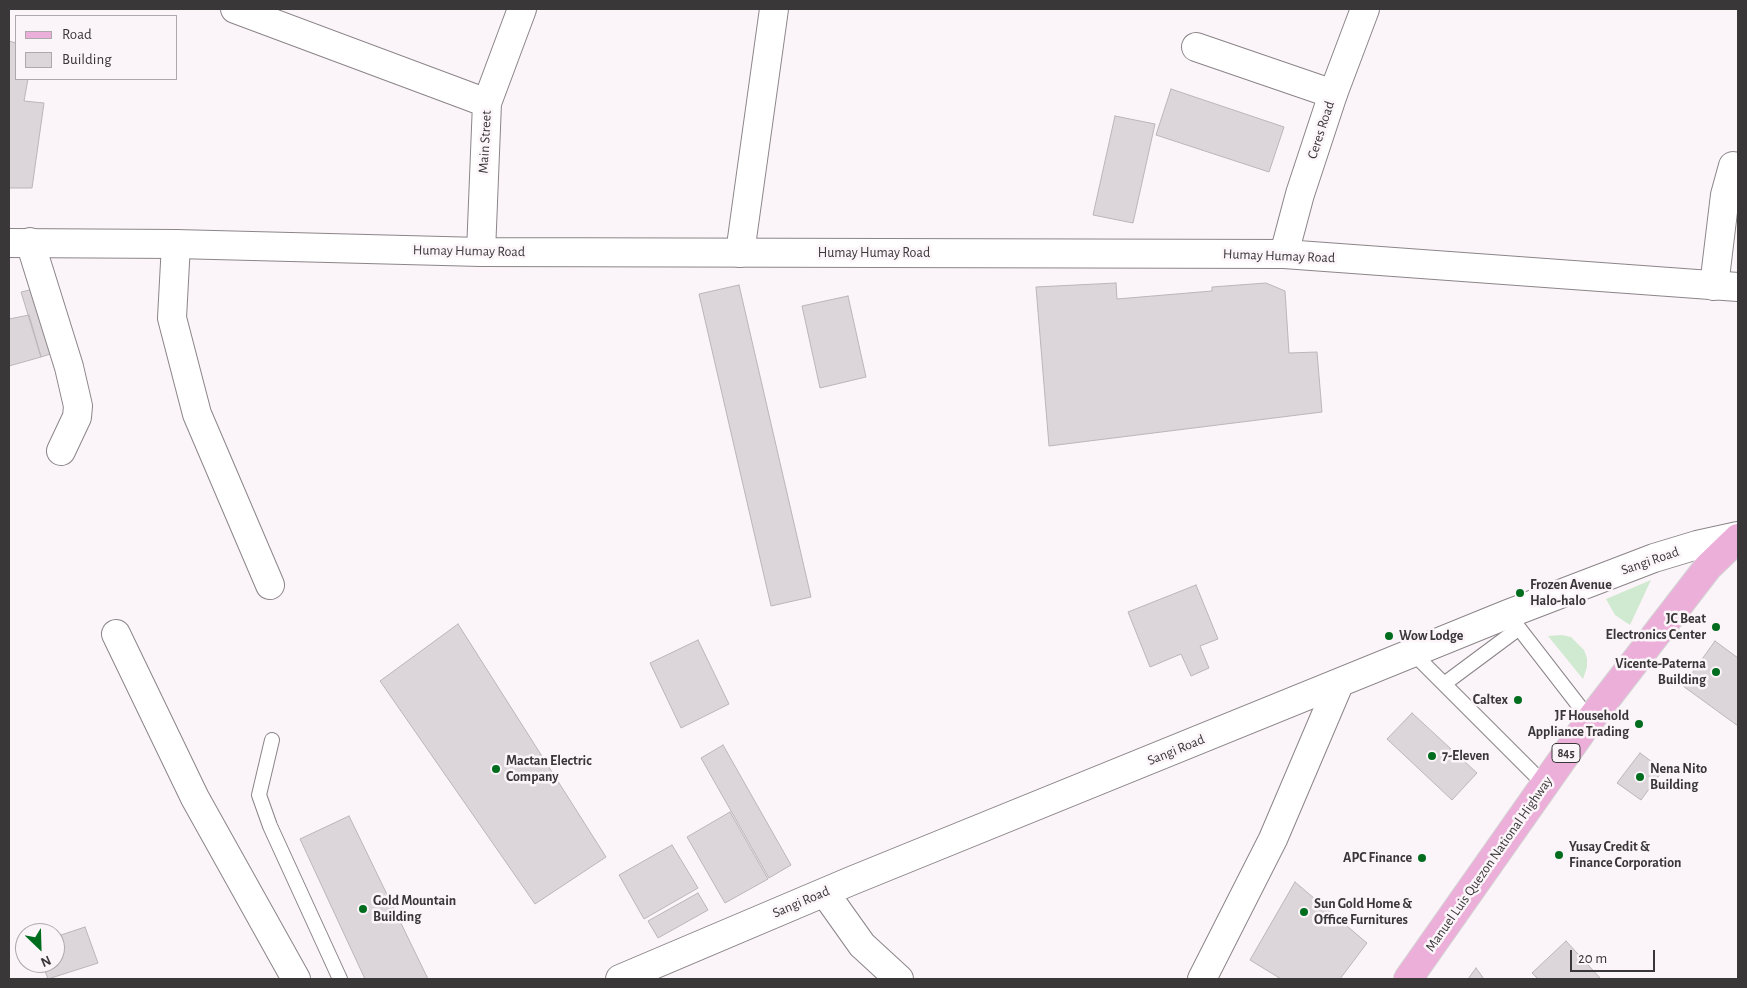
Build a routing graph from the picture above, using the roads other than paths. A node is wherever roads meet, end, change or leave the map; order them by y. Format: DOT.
graph roads {
  1 [pos="235,9"];
  2 [pos="774,9"];
  3 [pos="1365,9"];
  4 [pos="513,12"];
  5 [pos="1196,47"];
  6 [pos="1333,94"];
  7 [pos="487,103"];
  8 [pos="1733,166"];
  9 [pos="19,242"];
  10 [pos="176,244"];
  11 [pos="481,252"];
  12 [pos="740,253"];
  13 [pos="1284,254"];
  14 [pos="1726,286"];
  15 [pos="61,451"];
  16 [pos="1738,537"];
  17 [pos="270,585"];
  18 [pos="1513,621"];
  19 [pos="116,634"];
  20 [pos="1414,652"];
  21 [pos="1339,684"];
  22 [pos="1444,684"];
  23 [pos="1590,720"];
  24 [pos="272,740"];
  25 [pos="1544,784"];
  26 [pos="825,893"];
  27 [pos="296,979"];
  28 [pos="340,979"];
  29 [pos="620,979"];
  30 [pos="899,979"];
  31 [pos="1202,979"];
  32 [pos="1408,979"];
  1 -- 7 [label="street"];
  2 -- 12 [label="street"];
  3 -- 6 [label="street, Ceres Road"];
  4 -- 7 [label="street, Main Street"];
  5 -- 6 [label="street"];
  6 -- 13 [label="street, Ceres Road"];
  7 -- 11 [label="street, Main Street"];
  8 -- 14 [label="street"];
  9 -- 10 [label="street, Humay Humay Road"];
  9 -- 15 [label="street"];
  10 -- 11 [label="street, Humay Humay Road"];
  10 -- 17 [label="street"];
  11 -- 12 [label="street, Humay Humay Road"];
  12 -- 13 [label="street, Humay Humay Road"];
  13 -- 14 [label="street, Humay Humay Road"];
  16 -- 18 [label="street, Sangi Road"];
  16 -- 23 [label="main road, Manuel Luis Quezon National Highway / 845"];
  18 -- 20 [label="street, Sangi Road"];
  18 -- 22 [label="lane"];
  18 -- 23 [label="lane"];
  19 -- 27 [label="street"];
  20 -- 21 [label="street, Sangi Road"];
  20 -- 22 [label="lane"];
  21 -- 26 [label="street, Sangi Road"];
  21 -- 31 [label="street"];
  22 -- 25 [label="lane"];
  23 -- 25 [label="main road, Manuel Luis Quezon National Highway / 845"];
  24 -- 28 [label="lane"];
  25 -- 32 [label="main road, Manuel Luis Quezon National Highway / 845"];
  26 -- 29 [label="street, Sangi Road"];
  26 -- 30 [label="street"];
}
